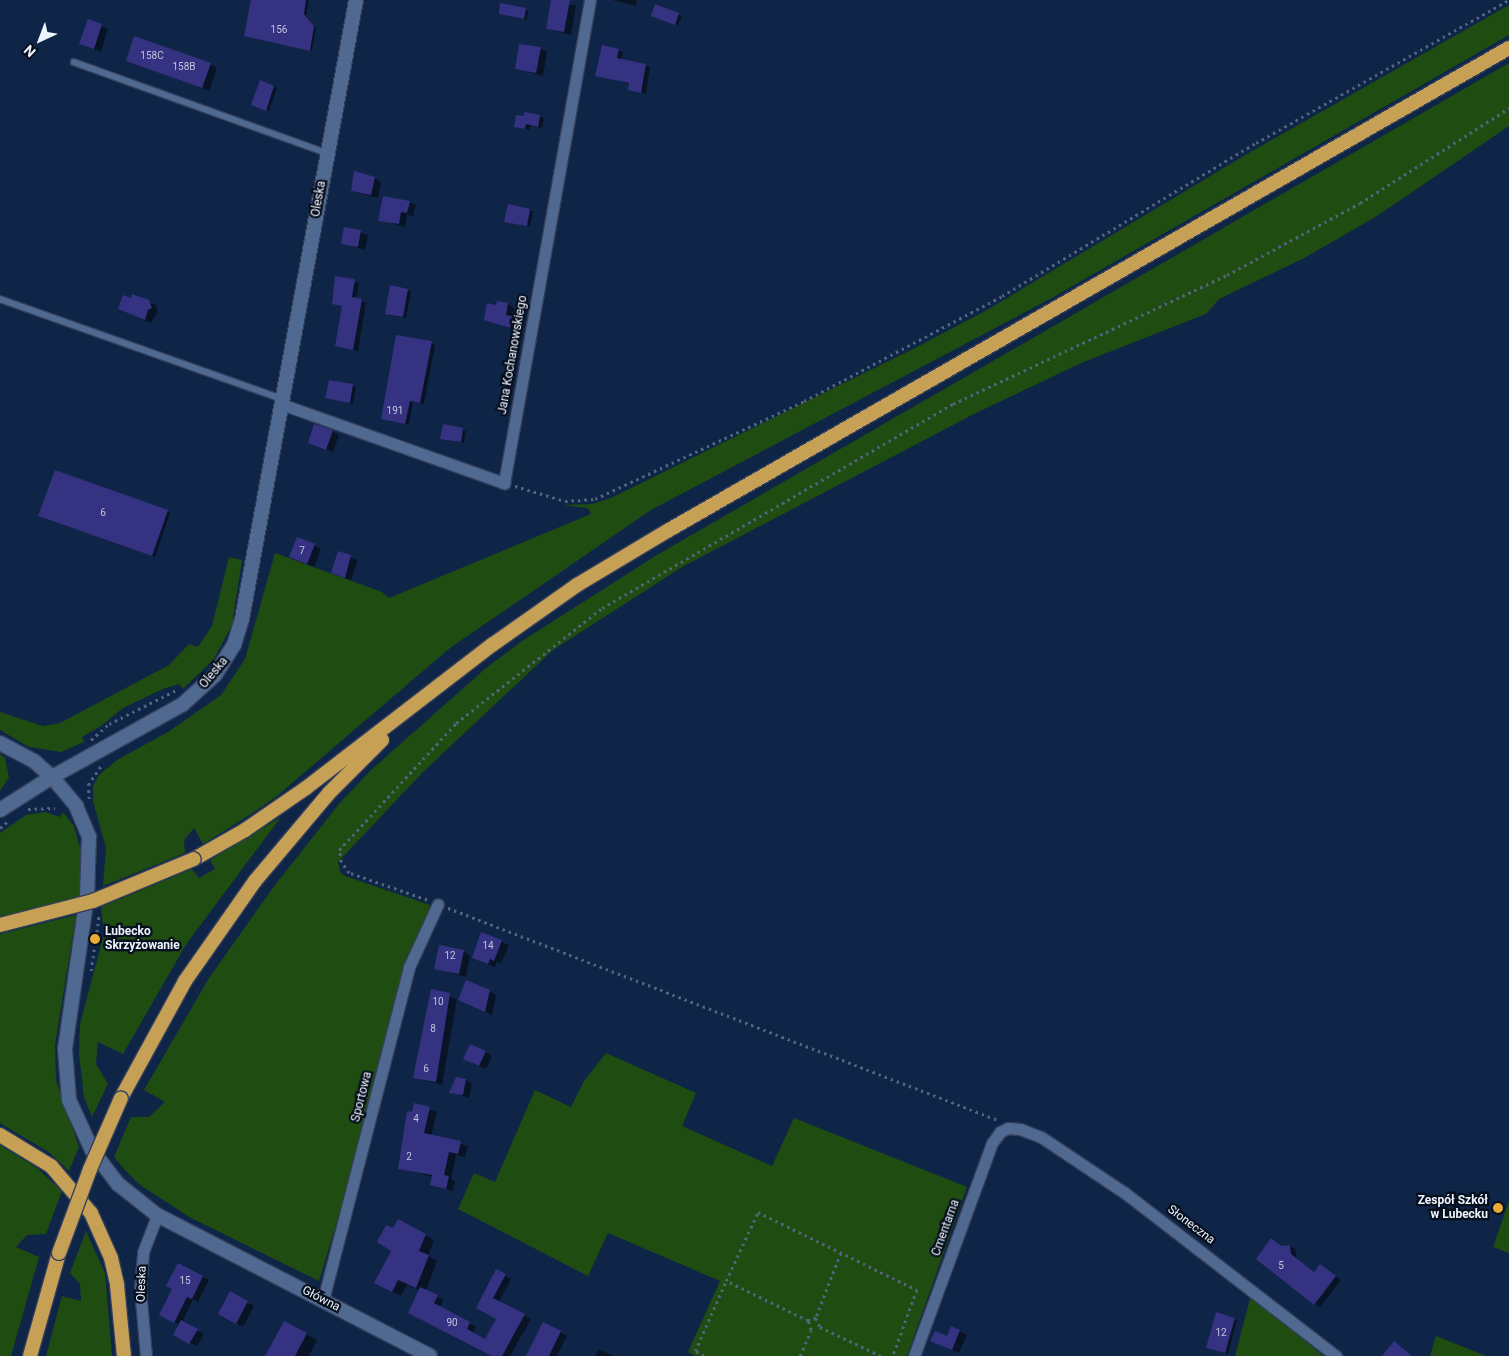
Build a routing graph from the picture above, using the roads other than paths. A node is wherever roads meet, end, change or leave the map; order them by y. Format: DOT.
graph roads {
  1 [pos="356,0"];
  2 [pos="590,0"];
  3 [pos="1509,48"];
  4 [pos="74,62"];
  5 [pos="328,152"];
  6 [pos="0,300"];
  7 [pos="282,401"];
  8 [pos="432,693"];
  9 [pos="0,742"];
  10 [pos="52,777"];
  11 [pos="0,810"];
  12 [pos="438,904"];
  13 [pos="0,925"];
  14 [pos="1020,1129"];
  15 [pos="0,1135"];
  16 [pos="156,1214"];
  17 [pos="323,1300"];
  18 [pos="30,1356"];
  19 [pos="124,1356"];
  20 [pos="146,1356"];
  21 [pos="430,1356"];
  22 [pos="914,1356"];
  23 [pos="1336,1356"];
  1 -- 5 [label="street, Oleska"];
  2 -- 7 [label="street, Jana Kochanowskiego"];
  3 -- 8 [label="highway"];
  4 -- 5 [label="lane"];
  5 -- 7 [label="street, Oleska"];
  6 -- 7 [label="lane"];
  7 -- 10 [label="street, Oleska"];
  8 -- 13 [label="highway, bridge"];
  8 -- 18 [label="highway, bridge"];
  9 -- 10 [label="street, Główna"];
  10 -- 11 [label="street, Oleska"];
  10 -- 16 [label="street, Główna"];
  12 -- 17 [label="street, Sportowa"];
  14 -- 22 [label="street, Cmentarna"];
  14 -- 23 [label="street, Słoneczna"];
  15 -- 19 [label="highway"];
  16 -- 17 [label="street, Główna"];
  16 -- 20 [label="street, Oleska"];
  17 -- 21 [label="street, Główna"];
}
